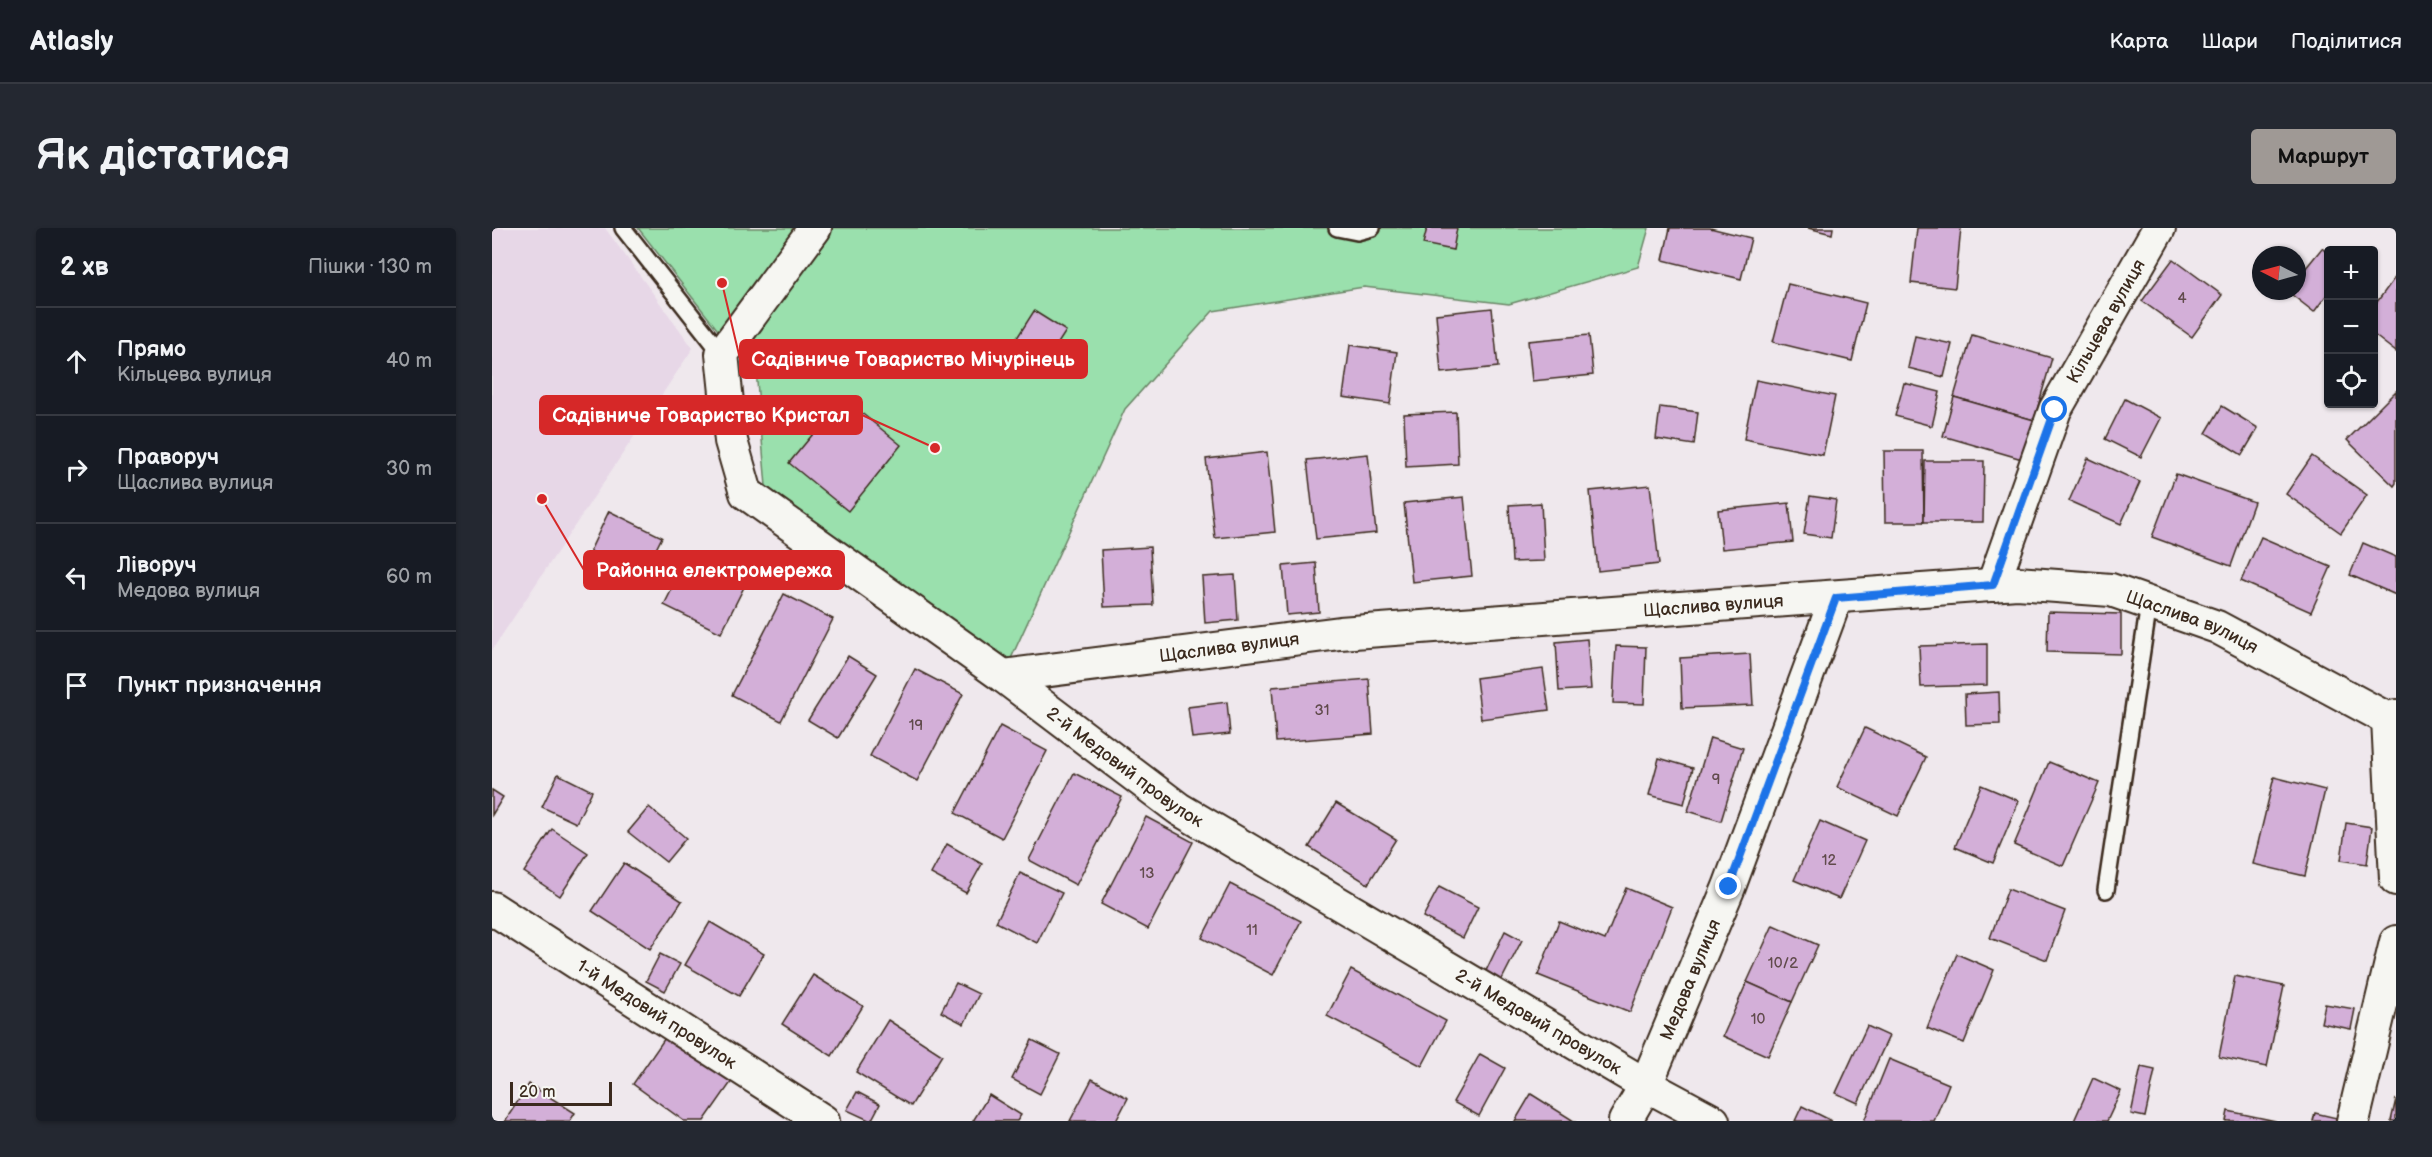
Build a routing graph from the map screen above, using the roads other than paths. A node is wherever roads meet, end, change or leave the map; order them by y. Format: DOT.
graph roads {
  1 [pos="623,228"];
  2 [pos="815,228"];
  3 [pos="1337,228"];
  4 [pos="1372,228"];
  5 [pos="2159,228"];
  6 [pos="722,354"];
  7 [pos="1993,585"];
  8 [pos="1836,598"];
  9 [pos="2149,604"];
  10 [pos="1003,676"];
  11 [pos="2392,717"];
  12 [pos="2396,879"];
  13 [pos="2106,890"];
  14 [pos="492,908"];
  15 [pos="2396,942"];
  16 [pos="1646,1085"];
  17 [pos="823,1121"];
  18 [pos="1625,1121"];
  19 [pos="1713,1121"];
  20 [pos="2353,1121"];
  1 -- 6 [label="lane"];
  2 -- 6 [label="street"];
  3 -- 4 [label="lane"];
  5 -- 7 [label="street, Кільцева вулиця"];
  6 -- 10 [label="street, 2-й Медовий провулок"];
  7 -- 8 [label="street, Щаслива вулиця"];
  7 -- 9 [label="street, Щаслива вулиця"];
  8 -- 10 [label="street, Щаслива вулиця"];
  8 -- 16 [label="street, Медова вулиця"];
  9 -- 11 [label="street, Щаслива вулиця"];
  9 -- 13 [label="lane"];
  10 -- 16 [label="street, 2-й Медовий провулок"];
  11 -- 12 [label="street"];
  14 -- 17 [label="street, 1-й Медовий провулок"];
  15 -- 20 [label="street"];
  16 -- 18 [label="street, Медова вулиця"];
  16 -- 19 [label="street, 2-й Медовий провулок"];
}
